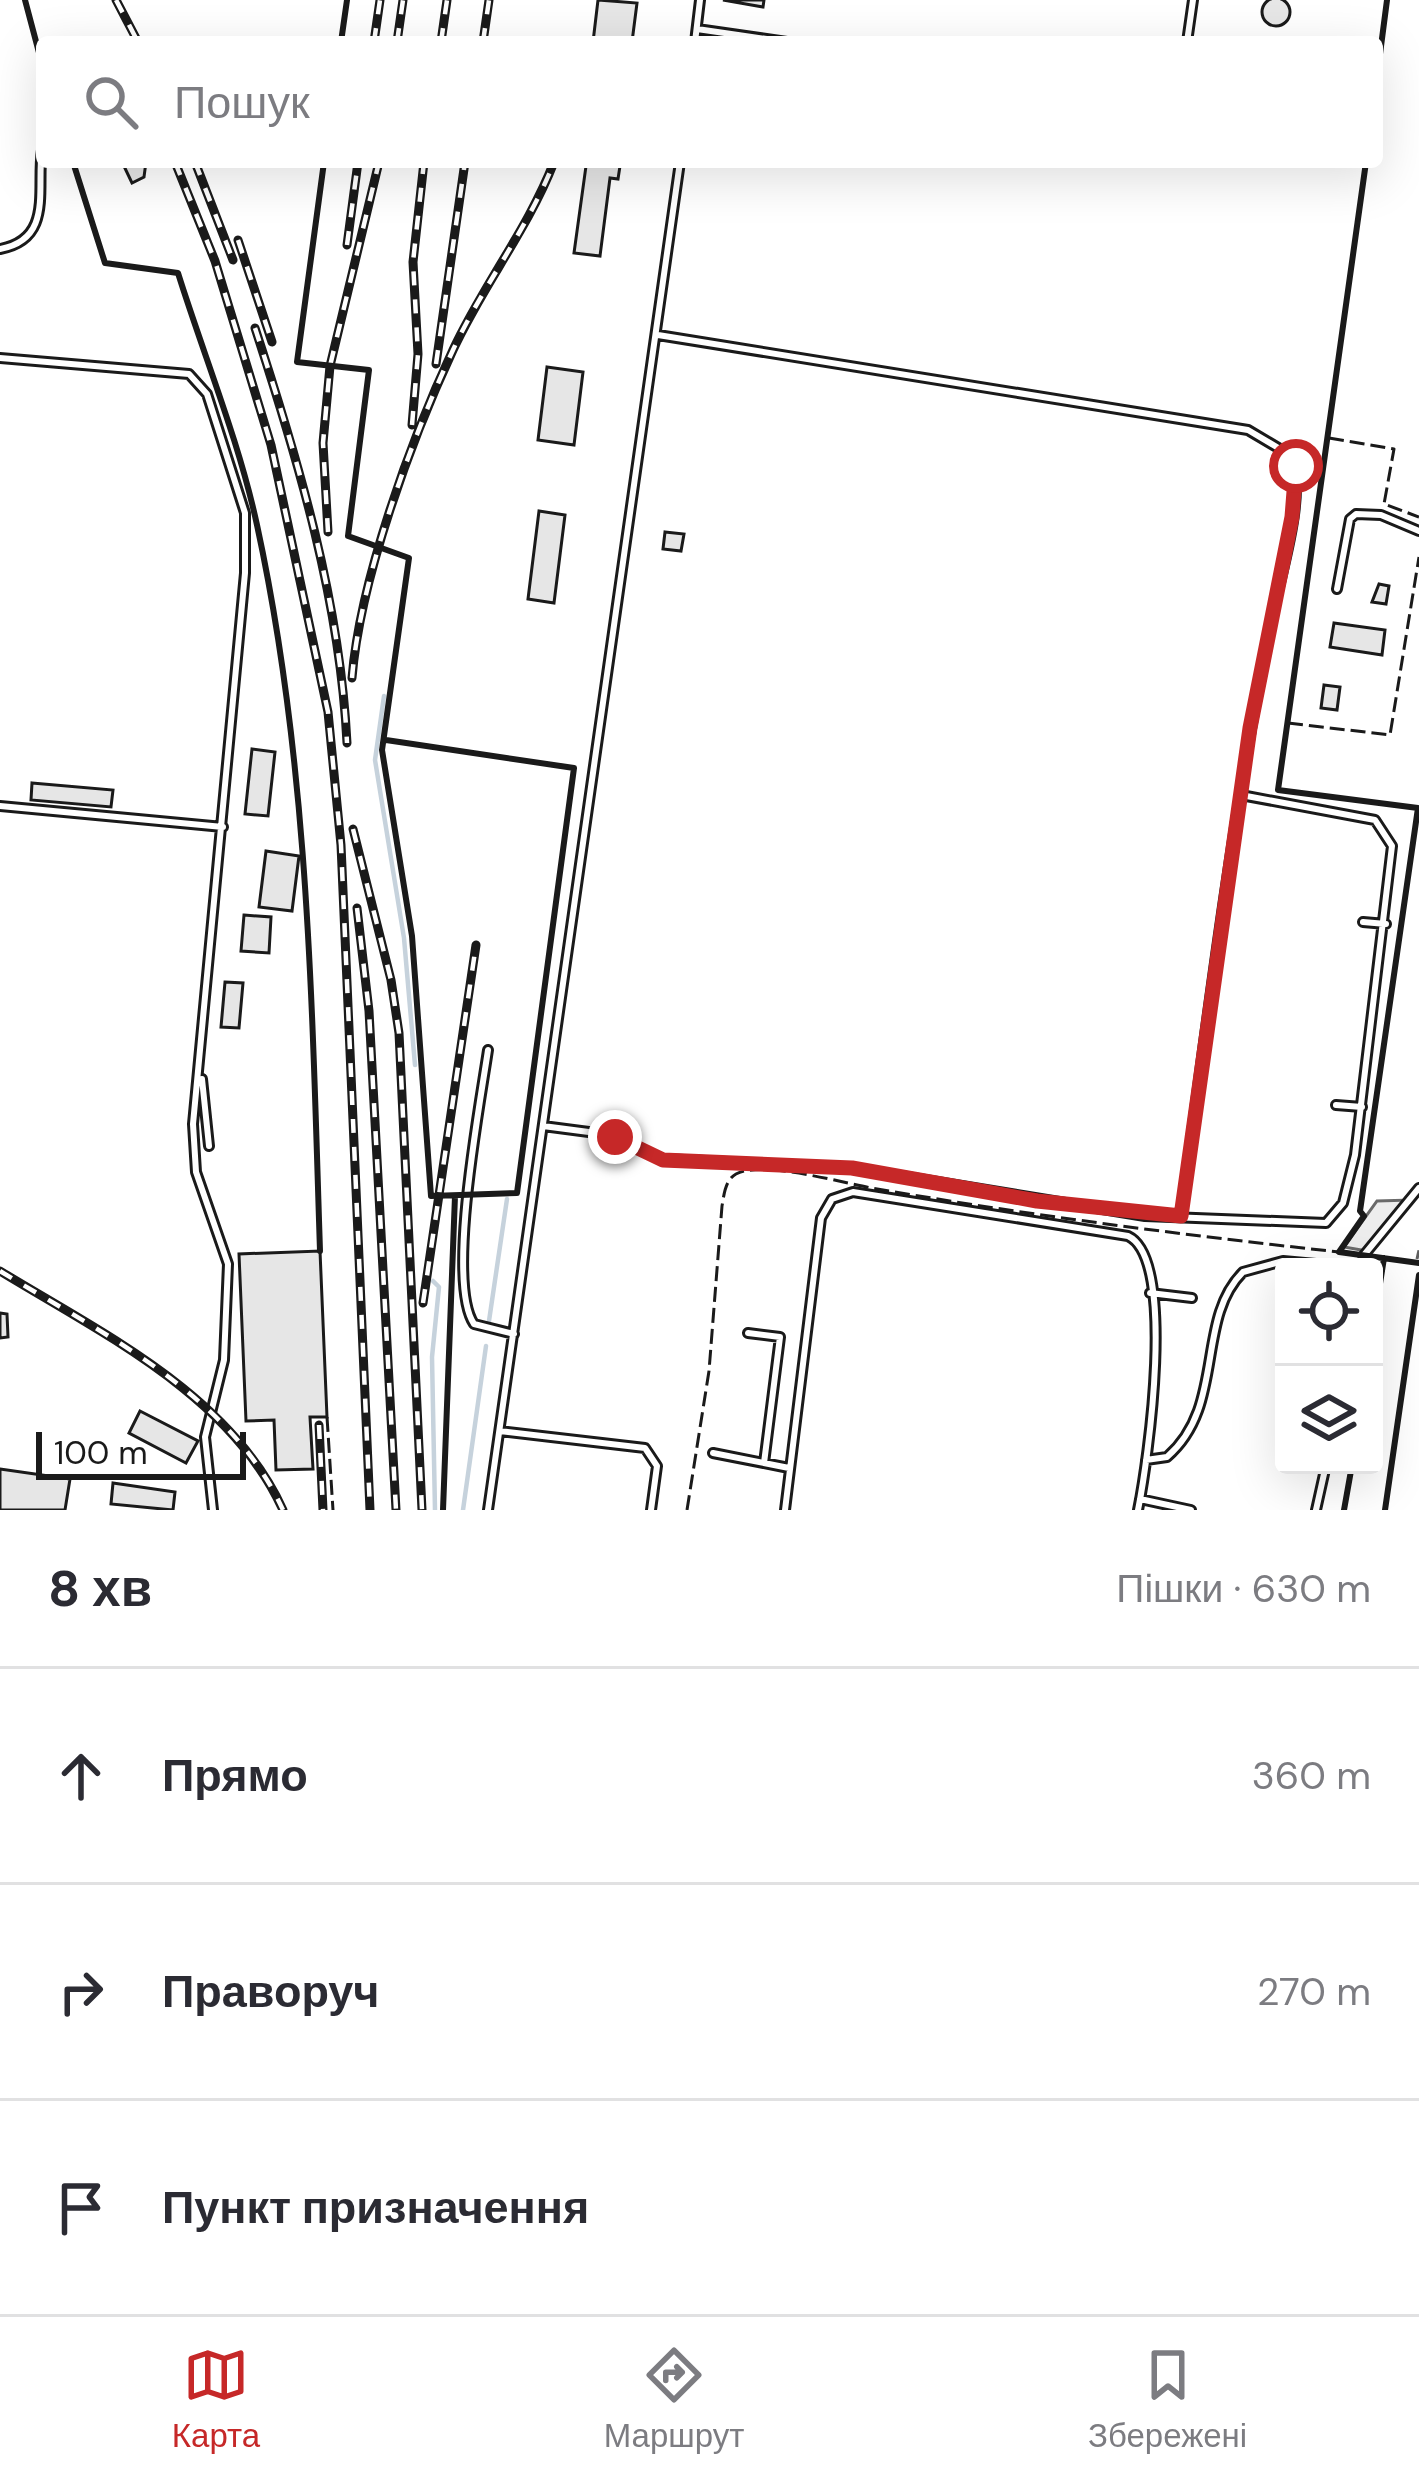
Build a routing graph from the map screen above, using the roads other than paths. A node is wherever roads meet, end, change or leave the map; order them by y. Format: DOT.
graph roads {
  1 [pos="700,0"];
  2 [pos="1193,0"];
  3 [pos="697,29"];
  4 [pos="696,36"];
  5 [pos="745,36"];
  6 [pos="1188,36"];
  7 [pos="41,168"];
  8 [pos="679,168"];
  9 [pos="0,249"];
  10 [pos="658,335"];
  11 [pos="0,358"];
  12 [pos="1419,531"];
  13 [pos="1337,589"];
  14 [pos="1240,795"];
  15 [pos="0,806"];
  16 [pos="223,827"];
  17 [pos="1363,922"];
  18 [pos="1386,924"];
  19 [pos="488,1050"];
  20 [pos="201,1070"];
  21 [pos="1336,1105"];
  22 [pos="1362,1107"];
  23 [pos="544,1126"];
  24 [pos="209,1146"];
  25 [pos="1419,1188"];
  26 [pos="1181,1216"];
  27 [pos="1363,1258"];
  28 [pos="1275,1264"];
  29 [pos="1150,1293"];
  30 [pos="1192,1298"];
  31 [pos="748,1333"];
  32 [pos="514,1334"];
  33 [pos="500,1431"];
  34 [pos="713,1454"];
  35 [pos="1146,1460"];
  36 [pos="764,1463"];
  37 [pos="789,1468"];
  38 [pos="1325,1474"];
  39 [pos="1140,1499"];
  40 [pos="213,1510"];
  41 [pos="488,1510"];
  42 [pos="651,1510"];
  43 [pos="784,1510"];
  44 [pos="1138,1510"];
  45 [pos="1191,1510"];
  46 [pos="1316,1510"];
  1 -- 3 [label="lane"];
  2 -- 6 [label="lane"];
  3 -- 4 [label="lane"];
  3 -- 5 [label="lane"];
  7 -- 9 [label="lane"];
  8 -- 10 [label="lane"];
  10 -- 14 [label="lane"];
  10 -- 23 [label="lane"];
  11 -- 16 [label="lane"];
  12 -- 13 [label="lane"];
  14 -- 18 [label="lane"];
  14 -- 26 [label="lane"];
  15 -- 16 [label="lane"];
  16 -- 20 [label="lane"];
  17 -- 18 [label="lane"];
  18 -- 22 [label="lane"];
  19 -- 32 [label="lane"];
  20 -- 24 [label="lane"];
  20 -- 40 [label="lane"];
  21 -- 22 [label="lane"];
  22 -- 26 [label="lane"];
  23 -- 26 [label="lane"];
  23 -- 32 [label="lane"];
  25 -- 27 [label="lane"];
  28 -- 35 [label="lane"];
  29 -- 30 [label="lane"];
  29 -- 35 [label="lane"];
  29 -- 37 [label="lane"];
  31 -- 36 [label="lane"];
  32 -- 33 [label="lane"];
  33 -- 41 [label="lane"];
  33 -- 42 [label="lane"];
  34 -- 36 [label="lane"];
  35 -- 39 [label="lane"];
  36 -- 37 [label="lane"];
  37 -- 43 [label="lane"];
  38 -- 46 [label="lane"];
  39 -- 44 [label="lane"];
  39 -- 45 [label="lane"];
}
